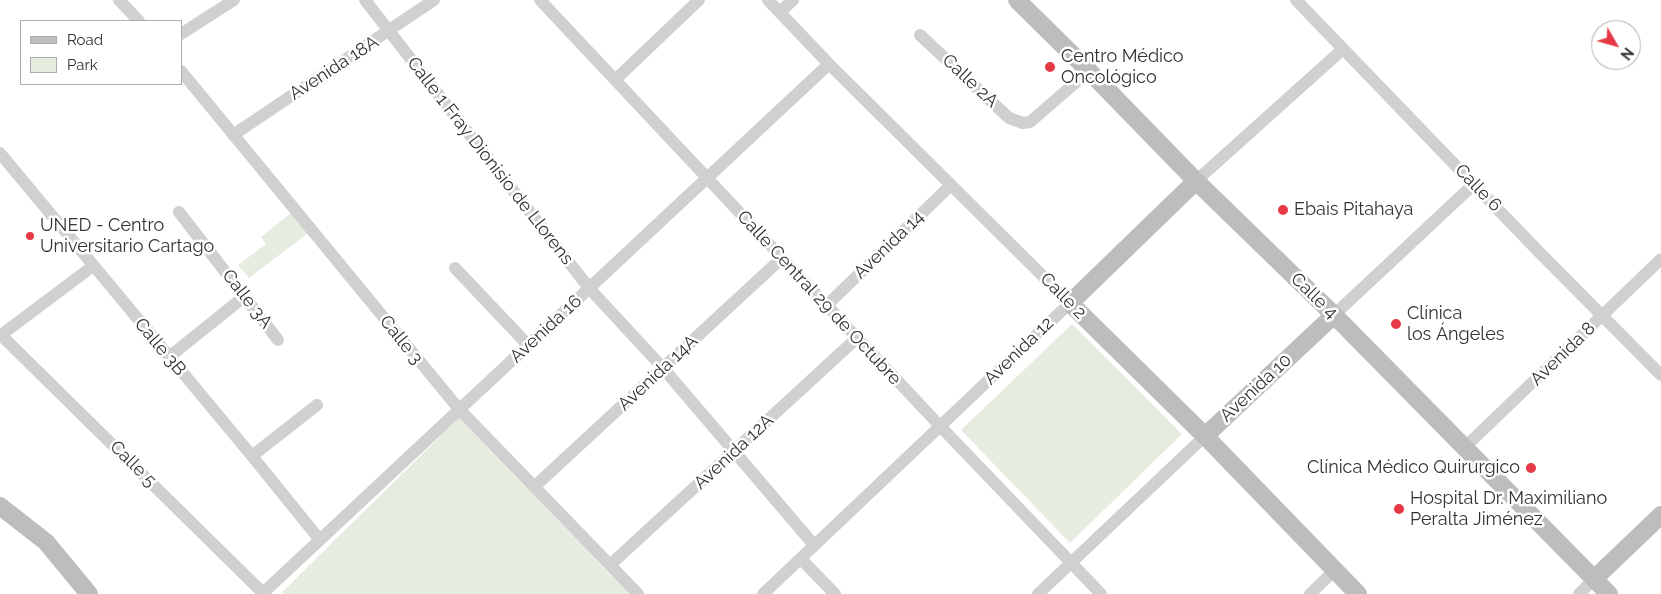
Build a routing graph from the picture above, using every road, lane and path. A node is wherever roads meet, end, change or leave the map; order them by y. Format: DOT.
graph roads {
  1 [pos="120,0"];
  2 [pos="234,0"];
  3 [pos="365,0"];
  4 [pos="434,0"];
  5 [pos="540,0"];
  6 [pos="699,0"];
  7 [pos="768,0"];
  8 [pos="793,0"];
  9 [pos="1017,0"];
  10 [pos="1296,0"];
  11 [pos="780,12"];
  12 [pos="138,20"];
  13 [pos="389,31"];
  14 [pos="182,33"];
  15 [pos="920,35"];
  16 [pos="1343,49"];
  17 [pos="829,64"];
  18 [pos="182,72"];
  19 [pos="1089,72"];
  20 [pos="615,80"];
  21 [pos="233,134"];
  22 [pos="0,153"];
  23 [pos="707,178"];
  24 [pos="1196,182"];
  25 [pos="1474,184"];
  26 [pos="951,185"];
  27 [pos="179,212"];
  28 [pos="782,258"];
  29 [pos="1661,259"];
  30 [pos="93,266"];
  31 [pos="455,268"];
  32 [pos="589,288"];
  33 [pos="245,296"];
  34 [pos="1070,303"];
  35 [pos="826,306"];
  36 [pos="1334,315"];
  37 [pos="1602,316"];
  38 [pos="1,335"];
  39 [pos="857,338"];
  40 [pos="278,340"];
  41 [pos="528,344"];
  42 [pos="168,357"];
  43 [pos="663,368"];
  44 [pos="1661,375"];
  45 [pos="317,405"];
  46 [pos="458,409"];
  47 [pos="940,426"];
  48 [pos="1205,436"];
  49 [pos="1464,448"];
  50 [pos="734,452"];
  51 [pos="252,456"];
  52 [pos="534,487"];
  53 [pos="0,506"];
  54 [pos="1661,515"];
  55 [pos="320,540"];
  56 [pos="814,545"];
  57 [pos="800,558"];
  58 [pos="1071,562"];
  59 [pos="610,565"];
  60 [pos="1335,570"];
  61 [pos="1594,579"];
  62 [pos="89,594"];
  63 [pos="263,594"];
  64 [pos="638,594"];
  65 [pos="763,594"];
  66 [pos="835,594"];
  67 [pos="1038,594"];
  68 [pos="1101,594"];
  69 [pos="1310,594"];
  70 [pos="1358,594"];
  71 [pos="1579,594"];
  72 [pos="1609,594"];
  1 -- 12 [label="street"];
  2 -- 14 [label="street"];
  3 -- 13 [label="street, Calle 1 Fray Dionisio de Llorens"];
  4 -- 13 [label="street, Avenida 18A"];
  5 -- 20 [label="street, Calle Central 29 de Octubre"];
  6 -- 20 [label="street"];
  7 -- 11 [label="street, Calle 2"];
  8 -- 11 [label="street"];
  9 -- 19 [label="street, Calle 4"];
  10 -- 16 [label="street, Calle 6"];
  11 -- 17 [label="street, Calle 2"];
  13 -- 21 [label="street, Avenida 18A"];
  13 -- 32 [label="street, Calle 1 Fray Dionisio de Llorens"];
  15 -- 19 [label="street, Calle 2A"];
  16 -- 24 [label="street, Avenida 12"];
  16 -- 25 [label="street, Calle 6"];
  17 -- 23 [label="street, Avenida 16"];
  17 -- 26 [label="street, Calle 2"];
  18 -- 21 [label="street, Calle 3"];
  19 -- 24 [label="street, Calle 4"];
  20 -- 23 [label="street, Calle Central 29 de Octubre"];
  21 -- 46 [label="street, Calle 3"];
  22 -- 30 [label="street, Calle 3B"];
  23 -- 28 [label="street, Calle Central 29 de Octubre"];
  23 -- 32 [label="street, Avenida 16"];
  24 -- 34 [label="street, Avenida 12"];
  24 -- 36 [label="street, Calle 4"];
  25 -- 36 [label="street, Avenida 10"];
  25 -- 37 [label="street, Calle 6"];
  26 -- 34 [label="street, Calle 2"];
  26 -- 35 [label="street, Avenida 14"];
  27 -- 33 [label="street, Calle 3A"];
  28 -- 35 [label="street, Calle Central 29 de Octubre"];
  28 -- 43 [label="street, Avenida 14A"];
  29 -- 37 [label="street, Avenida 8"];
  30 -- 38 [label="street"];
  30 -- 42 [label="street, Calle 3B"];
  31 -- 41 [label="street"];
  32 -- 41 [label="street, Avenida 16"];
  32 -- 43 [label="street, Calle 1 Fray Dionisio de Llorens"];
  33 -- 40 [label="street, Calle 3A"];
  33 -- 42 [label="street"];
  34 -- 47 [label="street, Avenida 12"];
  34 -- 48 [label="street, Calle 2"];
  35 -- 39 [label="street, Calle Central 29 de Octubre"];
  36 -- 48 [label="street, Avenida 10"];
  36 -- 49 [label="street, Calle 4"];
  37 -- 44 [label="street, Calle 6"];
  37 -- 49 [label="street, Avenida 8"];
  38 -- 63 [label="street, Calle 5"];
  39 -- 47 [label="street, Calle Central 29 de Octubre"];
  39 -- 50 [label="street, Avenida 12A"];
  41 -- 46 [label="street, Avenida 16"];
  42 -- 51 [label="street, Calle 3B"];
  43 -- 50 [label="street, Calle 1 Fray Dionisio de Llorens"];
  43 -- 52 [label="street, Avenida 14A"];
  45 -- 51 [label="street"];
  46 -- 52 [label="street, Calle 3"];
  46 -- 55 [label="street, Avenida 16"];
  47 -- 56 [label="street, Avenida 12"];
  47 -- 58 [label="street, Calle Central 29 de Octubre"];
  48 -- 58 [label="street, Avenida 10"];
  48 -- 60 [label="street, Calle 2"];
  49 -- 61 [label="street, Calle 4"];
  50 -- 56 [label="street, Calle 1 Fray Dionisio de Llorens"];
  50 -- 59 [label="street, Avenida 12A"];
  51 -- 55 [label="street, Calle 3B"];
  52 -- 59 [label="street, Calle 3"];
  53 -- 62 [label="street"];
  54 -- 61 [label="street"];
  55 -- 63 [label="street, Avenida 16"];
  56 -- 57 [label="street, Avenida 12"];
  57 -- 65 [label="street, Avenida 12"];
  57 -- 66 [label="street"];
  58 -- 67 [label="street, Avenida 10"];
  58 -- 68 [label="street, Calle Central 29 de Octubre"];
  59 -- 64 [label="street, Calle 3"];
  60 -- 69 [label="street"];
  60 -- 70 [label="street, Calle 2"];
  61 -- 71 [label="street"];
  61 -- 72 [label="street, Calle 4"];
}
